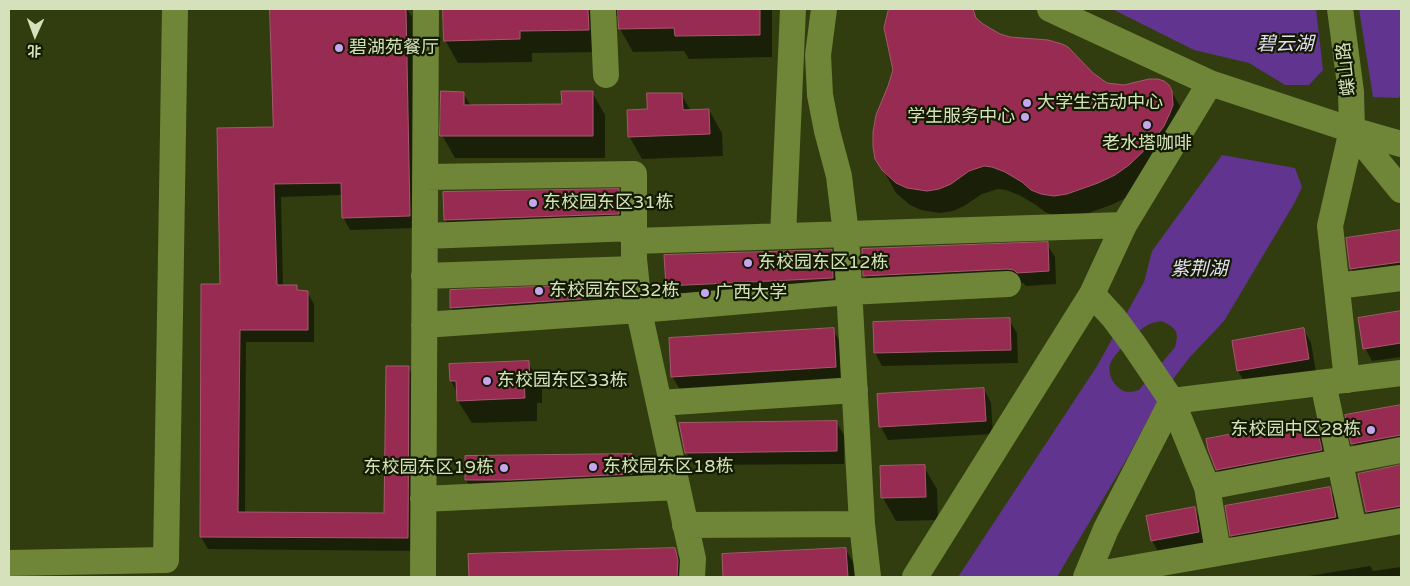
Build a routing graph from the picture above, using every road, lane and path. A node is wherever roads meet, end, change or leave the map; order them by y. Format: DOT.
graph roads {
  1 [pos="175,9"];
  2 [pos="426,9"];
  3 [pos="603,9"];
  4 [pos="793,9"];
  5 [pos="824,9"];
  6 [pos="1050,9"];
  7 [pos="1340,9"];
  8 [pos="606,75"];
  9 [pos="1210,82"];
  10 [pos="1352,130"];
  11 [pos="1401,141"];
  12 [pos="425,177"];
  13 [pos="1401,190"];
  14 [pos="1124,224"];
  15 [pos="846,234"];
  16 [pos="634,235"];
  17 [pos="425,236"];
  18 [pos="783,236"];
  19 [pos="635,269"];
  20 [pos="424,276"];
  21 [pos="1401,278"];
  22 [pos="1008,284"];
  23 [pos="1337,286"];
  24 [pos="849,292"];
  25 [pos="1092,294"];
  26 [pos="639,310"];
  27 [pos="424,325"];
  28 [pos="1401,373"];
  29 [pos="1335,382"];
  30 [pos="855,390"];
  31 [pos="1170,397"];
  32 [pos="659,402"];
  33 [pos="1401,450"];
  34 [pos="1340,461"];
  35 [pos="1207,487"];
  36 [pos="677,488"];
  37 [pos="423,499"];
  38 [pos="1401,521"];
  39 [pos="862,524"];
  40 [pos="685,526"];
  41 [pos="1354,529"];
  42 [pos="1218,552"];
  43 [pos="9,563"];
  44 [pos="1186,568"];
  45 [pos="1086,576"];
  46 [pos="423,577"];
  47 [pos="692,577"];
  48 [pos="868,577"];
  49 [pos="915,577"];
  1 -- 43 [label="street"];
  2 -- 12 [label="street"];
  3 -- 8 [label="street"];
  4 -- 18 [label="street"];
  5 -- 15 [label="street"];
  6 -- 9 [label="street"];
  7 -- 10 [label="street, 蝶山路"];
  9 -- 10 [label="street"];
  9 -- 14 [label="street"];
  10 -- 11 [label="street"];
  10 -- 13 [label="street"];
  10 -- 23 [label="street, 蝶山路"];
  12 -- 16 [label="street"];
  12 -- 17 [label="street"];
  14 -- 15 [label="street"];
  14 -- 25 [label="street"];
  15 -- 18 [label="street"];
  15 -- 24 [label="street"];
  16 -- 17 [label="street"];
  16 -- 18 [label="street"];
  16 -- 19 [label="street"];
  17 -- 20 [label="street"];
  19 -- 20 [label="street"];
  19 -- 26 [label="street"];
  20 -- 27 [label="street"];
  21 -- 23 [label="street"];
  22 -- 24 [label="street"];
  23 -- 29 [label="street, 蝶山路"];
  24 -- 26 [label="street"];
  24 -- 30 [label="street"];
  25 -- 31 [label="street"];
  25 -- 49 [label="street"];
  26 -- 27 [label="street"];
  26 -- 32 [label="street"];
  27 -- 37 [label="street"];
  28 -- 29 [label="street"];
  29 -- 31 [label="street"];
  29 -- 34 [label="street, 蝶山路"];
  30 -- 32 [label="street"];
  30 -- 39 [label="street"];
  31 -- 35 [label="street"];
  31 -- 45 [label="street"];
  32 -- 36 [label="street"];
  33 -- 34 [label="street"];
  34 -- 35 [label="street"];
  34 -- 41 [label="street, 蝶山路"];
  35 -- 42 [label="street"];
  36 -- 37 [label="street"];
  36 -- 40 [label="street"];
  37 -- 46 [label="street"];
  38 -- 41 [label="street"];
  39 -- 40 [label="street"];
  39 -- 48 [label="street"];
  40 -- 47 [label="street"];
  41 -- 42 [label="street"];
  42 -- 44 [label="street"];
  44 -- 45 [label="street"];
}
